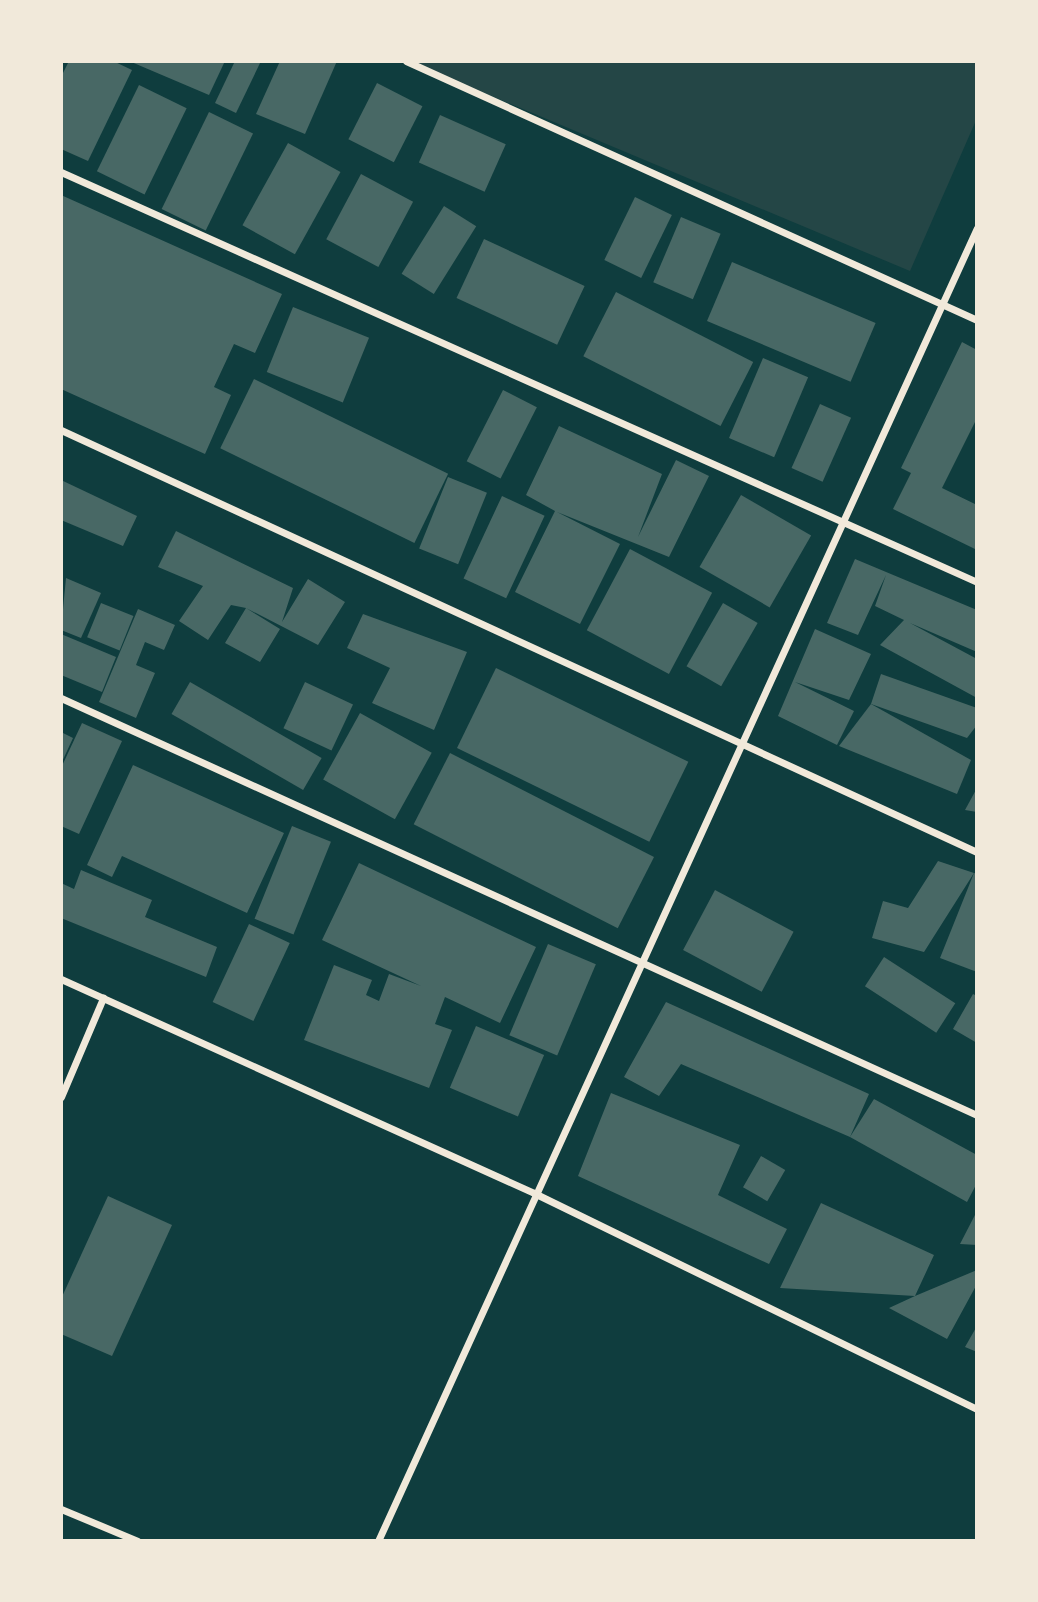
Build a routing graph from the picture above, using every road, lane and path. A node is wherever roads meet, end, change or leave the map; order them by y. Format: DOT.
graph roads {
  1 [pos="406,61"];
  2 [pos="61,172"];
  3 [pos="977,229"];
  4 [pos="942,304"];
  5 [pos="977,320"];
  6 [pos="61,430"];
  7 [pos="844,521"];
  8 [pos="977,582"];
  9 [pos="61,698"];
  10 [pos="742,743"];
  11 [pos="977,852"];
  12 [pos="642,959"];
  13 [pos="61,979"];
  14 [pos="103,998"];
  15 [pos="61,1097"];
  16 [pos="977,1115"];
  17 [pos="534,1193"];
  18 [pos="977,1409"];
  19 [pos="61,1509"];
  20 [pos="138,1541"];
  21 [pos="378,1541"];
  1 -- 4 [label="street"];
  2 -- 7 [label="street"];
  3 -- 4 [label="street"];
  4 -- 5 [label="street"];
  4 -- 7 [label="street"];
  6 -- 10 [label="street"];
  7 -- 8 [label="street"];
  7 -- 10 [label="street"];
  9 -- 12 [label="street"];
  10 -- 11 [label="street"];
  10 -- 12 [label="street"];
  12 -- 16 [label="street"];
  12 -- 17 [label="street"];
  13 -- 14 [label="street"];
  14 -- 15 [label="street"];
  14 -- 17 [label="street"];
  17 -- 18 [label="street"];
  17 -- 21 [label="street"];
  19 -- 20 [label="street"];
}
